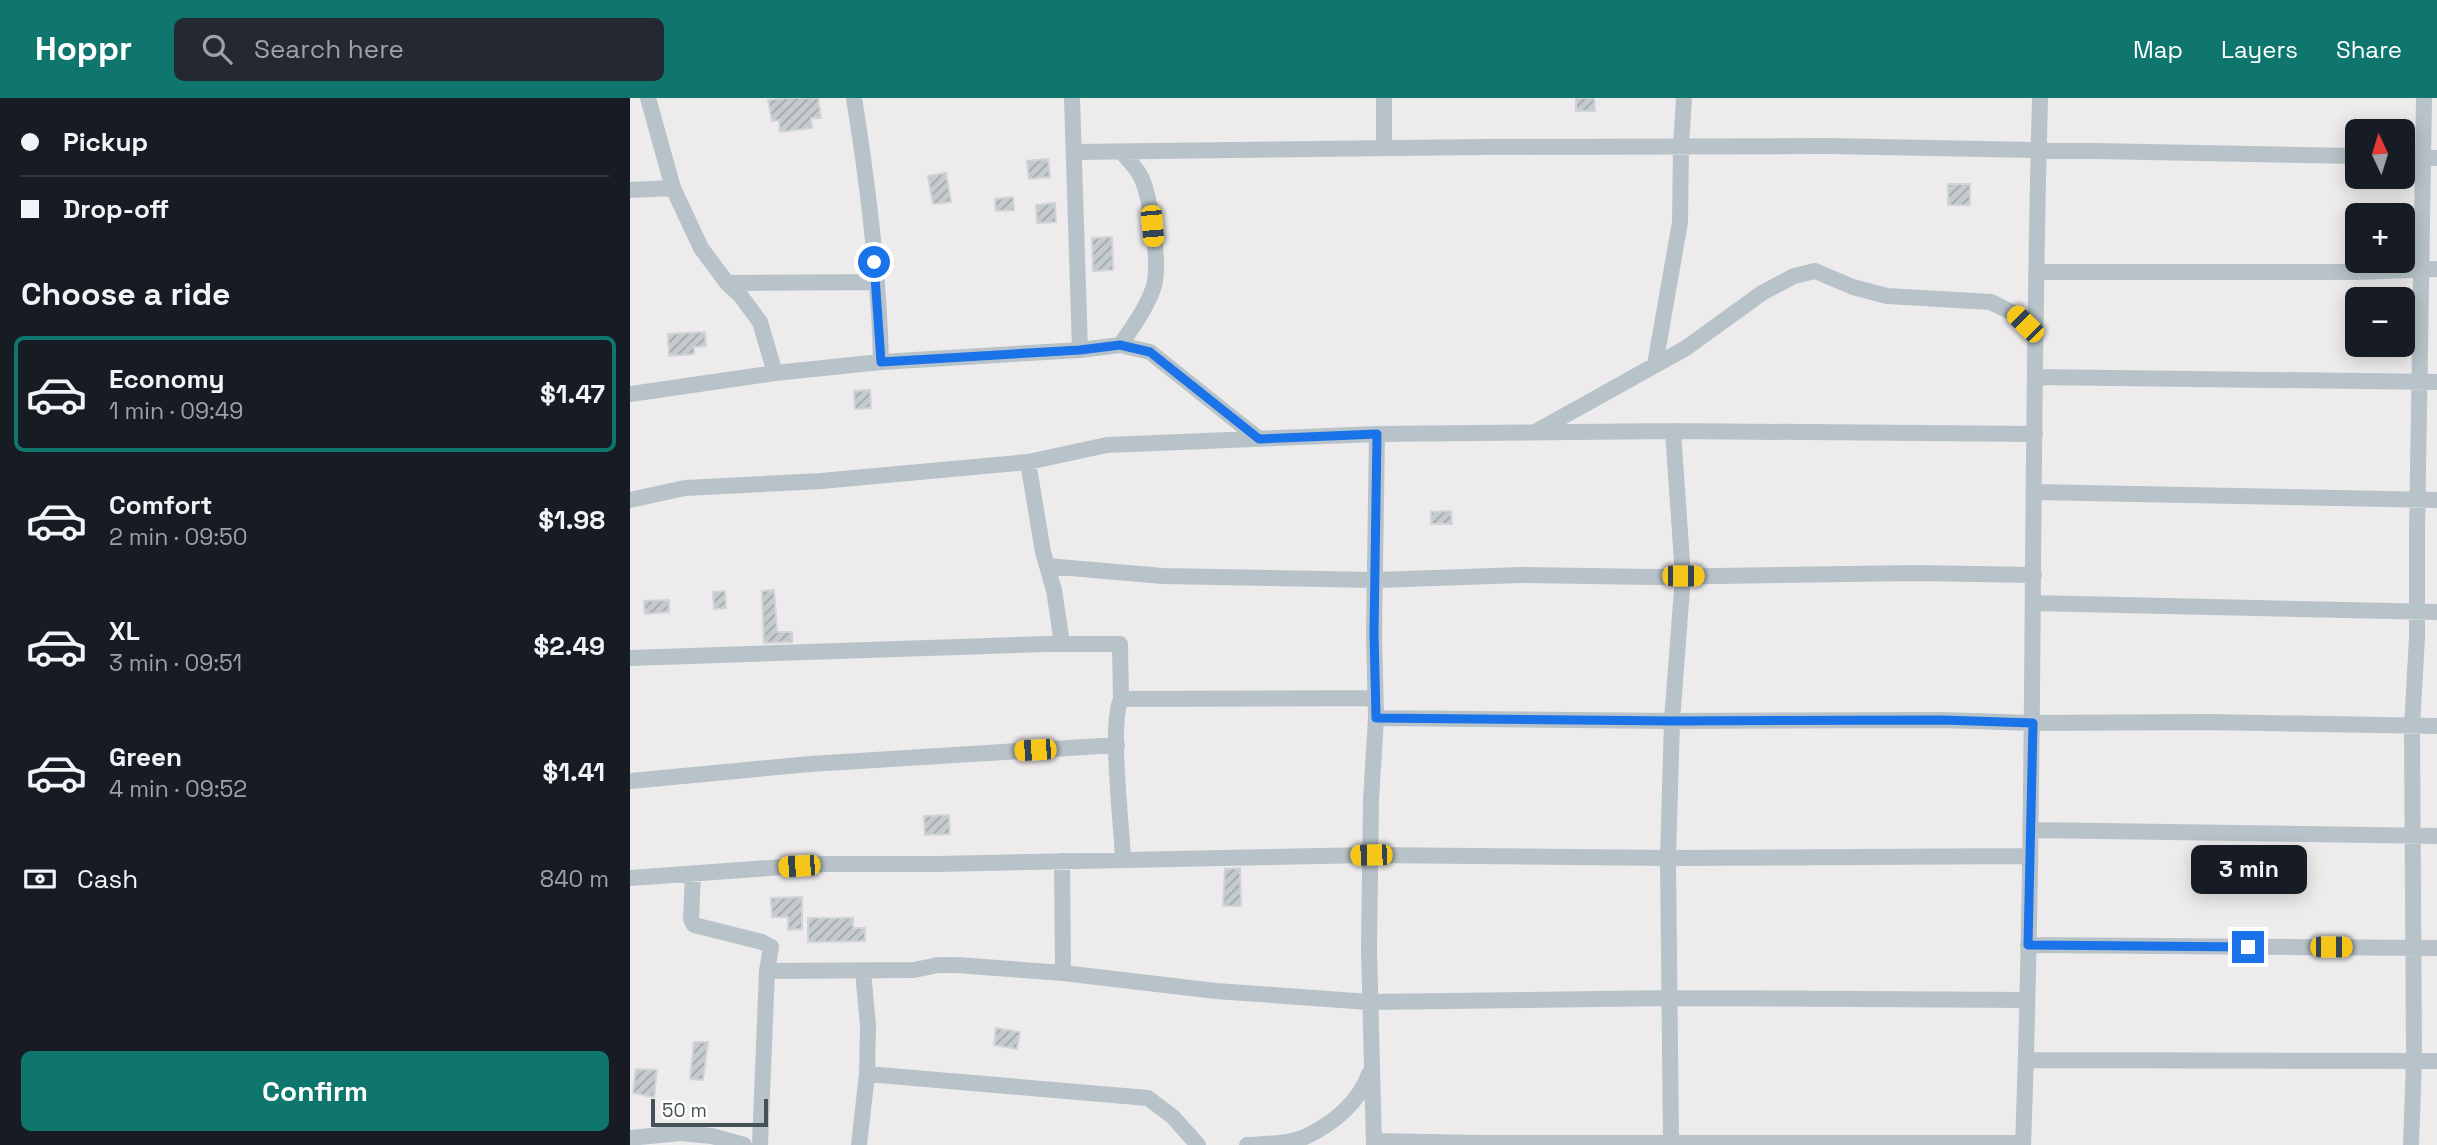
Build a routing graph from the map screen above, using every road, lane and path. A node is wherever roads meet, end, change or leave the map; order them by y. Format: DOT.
graph roads {
  1 [pos="648,98"];
  2 [pos="854,98"];
  3 [pos="1072,98"];
  4 [pos="1384,98"];
  5 [pos="1684,98"];
  6 [pos="2040,98"];
  7 [pos="2424,98"];
  8 [pos="1681,146"];
  9 [pos="1384,148"];
  10 [pos="2039,150"];
  11 [pos="1075,152"];
  12 [pos="1122,152"];
  13 [pos="2345,156"];
  14 [pos="2430,158"];
  15 [pos="673,188"];
  16 [pos="630,190"];
  17 [pos="2430,269"];
  18 [pos="2036,272"];
  19 [pos="877,282"];
  20 [pos="727,283"];
  21 [pos="2035,335"];
  22 [pos="1120,345"];
  23 [pos="1080,350"];
  24 [pos="881,362"];
  25 [pos="1656,365"];
  26 [pos="775,373"];
  27 [pos="2035,377"];
  28 [pos="2420,382"];
  29 [pos="2437,382"];
  30 [pos="630,394"];
  31 [pos="1673,431"];
  32 [pos="1535,432"];
  33 [pos="1377,434"];
  34 [pos="2035,434"];
  35 [pos="1259,439"];
  36 [pos="1028,461"];
  37 [pos="2034,492"];
  38 [pos="630,500"];
  39 [pos="2418,500"];
  40 [pos="2437,500"];
  41 [pos="1047,565"];
  42 [pos="2034,575"];
  43 [pos="1683,576"];
  44 [pos="1376,580"];
  45 [pos="2033,603"];
  46 [pos="2417,612"];
  47 [pos="2437,612"];
  48 [pos="1062,643"];
  49 [pos="630,658"];
  50 [pos="1375,698"];
  51 [pos="1121,699"];
  52 [pos="1376,718"];
  53 [pos="1672,721"];
  54 [pos="2033,723"];
  55 [pos="2412,726"];
  56 [pos="2437,726"];
  57 [pos="1117,745"];
  58 [pos="630,781"];
  59 [pos="2031,830"];
  60 [pos="2413,836"];
  61 [pos="2437,836"];
  62 [pos="1371,855"];
  63 [pos="2030,856"];
  64 [pos="1668,858"];
  65 [pos="1122,860"];
  66 [pos="1062,861"];
  67 [pos="693,874"];
  68 [pos="630,878"];
  69 [pos="2028,945"];
  70 [pos="2413,948"];
  71 [pos="2437,948"];
  72 [pos="767,971"];
  73 [pos="863,971"];
  74 [pos="1063,973"];
  75 [pos="1671,998"];
  76 [pos="2028,1000"];
  77 [pos="1369,1002"];
  78 [pos="2026,1060"];
  79 [pos="2414,1061"];
  80 [pos="2437,1061"];
  81 [pos="1371,1069"];
  82 [pos="867,1074"];
  83 [pos="630,1138"];
  84 [pos="1671,1142"];
  85 [pos="1374,1143"];
  86 [pos="1590,1144"];
  87 [pos="1727,1144"];
  88 [pos="2023,1144"];
  89 [pos="744,1145"];
  90 [pos="760,1145"];
  91 [pos="859,1145"];
  92 [pos="1198,1145"];
  93 [pos="1247,1145"];
  94 [pos="2411,1145"];
  1 -- 15 [label="street"];
  2 -- 19 [label="street"];
  3 -- 11 [label="street"];
  4 -- 9 [label="street"];
  5 -- 8 [label="street"];
  6 -- 10 [label="street"];
  7 -- 14 [label="street"];
  8 -- 9 [label="street"];
  8 -- 10 [label="street"];
  8 -- 25 [label="street"];
  9 -- 12 [label="street"];
  10 -- 13 [label="street"];
  10 -- 18 [label="street"];
  11 -- 12 [label="street"];
  11 -- 23 [label="street"];
  12 -- 22 [label="street"];
  14 -- 17 [label="street"];
  15 -- 16 [label="street"];
  15 -- 20 [label="street"];
  17 -- 18 [label="street"];
  17 -- 28 [label="street"];
  18 -- 21 [label="street"];
  19 -- 20 [label="street"];
  19 -- 24 [label="street"];
  20 -- 26 [label="street"];
  21 -- 25 [label="street"];
  21 -- 27 [label="street"];
  22 -- 23 [label="street"];
  22 -- 35 [label="street"];
  23 -- 24 [label="street"];
  24 -- 26 [label="street"];
  25 -- 32 [label="street"];
  26 -- 30 [label="street"];
  27 -- 28 [label="street"];
  27 -- 34 [label="street"];
  28 -- 29 [label="street"];
  28 -- 39 [label="street"];
  31 -- 32 [label="street"];
  31 -- 34 [label="street"];
  31 -- 43 [label="street"];
  32 -- 33 [label="street"];
  33 -- 35 [label="street"];
  33 -- 44 [label="street"];
  34 -- 37 [label="street"];
  35 -- 36 [label="street"];
  36 -- 38 [label="street"];
  36 -- 41 [label="street"];
  37 -- 39 [label="street"];
  37 -- 42 [label="street"];
  39 -- 40 [label="street"];
  39 -- 46 [label="street"];
  41 -- 44 [label="street"];
  41 -- 48 [label="street"];
  42 -- 43 [label="street"];
  42 -- 45 [label="street"];
  43 -- 44 [label="street"];
  43 -- 53 [label="street"];
  44 -- 50 [label="street"];
  45 -- 46 [label="street"];
  45 -- 54 [label="street"];
  46 -- 47 [label="street"];
  46 -- 55 [label="street"];
  48 -- 49 [label="street"];
  48 -- 51 [label="street"];
  50 -- 51 [label="street"];
  50 -- 52 [label="street"];
  51 -- 57 [label="street"];
  52 -- 53 [label="street"];
  52 -- 62 [label="street"];
  53 -- 54 [label="street"];
  53 -- 64 [label="street"];
  54 -- 55 [label="street"];
  54 -- 59 [label="street"];
  55 -- 56 [label="street"];
  55 -- 60 [label="street"];
  57 -- 58 [label="street"];
  57 -- 65 [label="street"];
  59 -- 60 [label="street"];
  59 -- 63 [label="street"];
  60 -- 61 [label="street"];
  60 -- 70 [label="street"];
  62 -- 64 [label="street"];
  62 -- 65 [label="street"];
  62 -- 77 [label="street"];
  63 -- 64 [label="street"];
  63 -- 69 [label="street"];
  64 -- 75 [label="street"];
  65 -- 66 [label="street"];
  66 -- 67 [label="street"];
  66 -- 74 [label="street"];
  67 -- 68 [label="street"];
  67 -- 72 [label="street"];
  69 -- 70 [label="street"];
  69 -- 76 [label="street"];
  70 -- 71 [label="street"];
  70 -- 79 [label="street"];
  72 -- 73 [label="street"];
  72 -- 90 [label="street"];
  73 -- 74 [label="street"];
  73 -- 82 [label="street"];
  74 -- 77 [label="street"];
  75 -- 76 [label="street"];
  75 -- 77 [label="street"];
  75 -- 84 [label="street"];
  76 -- 78 [label="street"];
  77 -- 81 [label="street"];
  78 -- 79 [label="street"];
  78 -- 88 [label="street"];
  79 -- 80 [label="street"];
  79 -- 94 [label="street"];
  81 -- 85 [label="street"];
  81 -- 93 [label="street"];
  82 -- 91 [label="street"];
  82 -- 92 [label="street"];
  83 -- 89 [label="street"];
  84 -- 86 [label="street"];
  84 -- 87 [label="street"];
  85 -- 86 [label="street"];
  87 -- 88 [label="street"];
}
